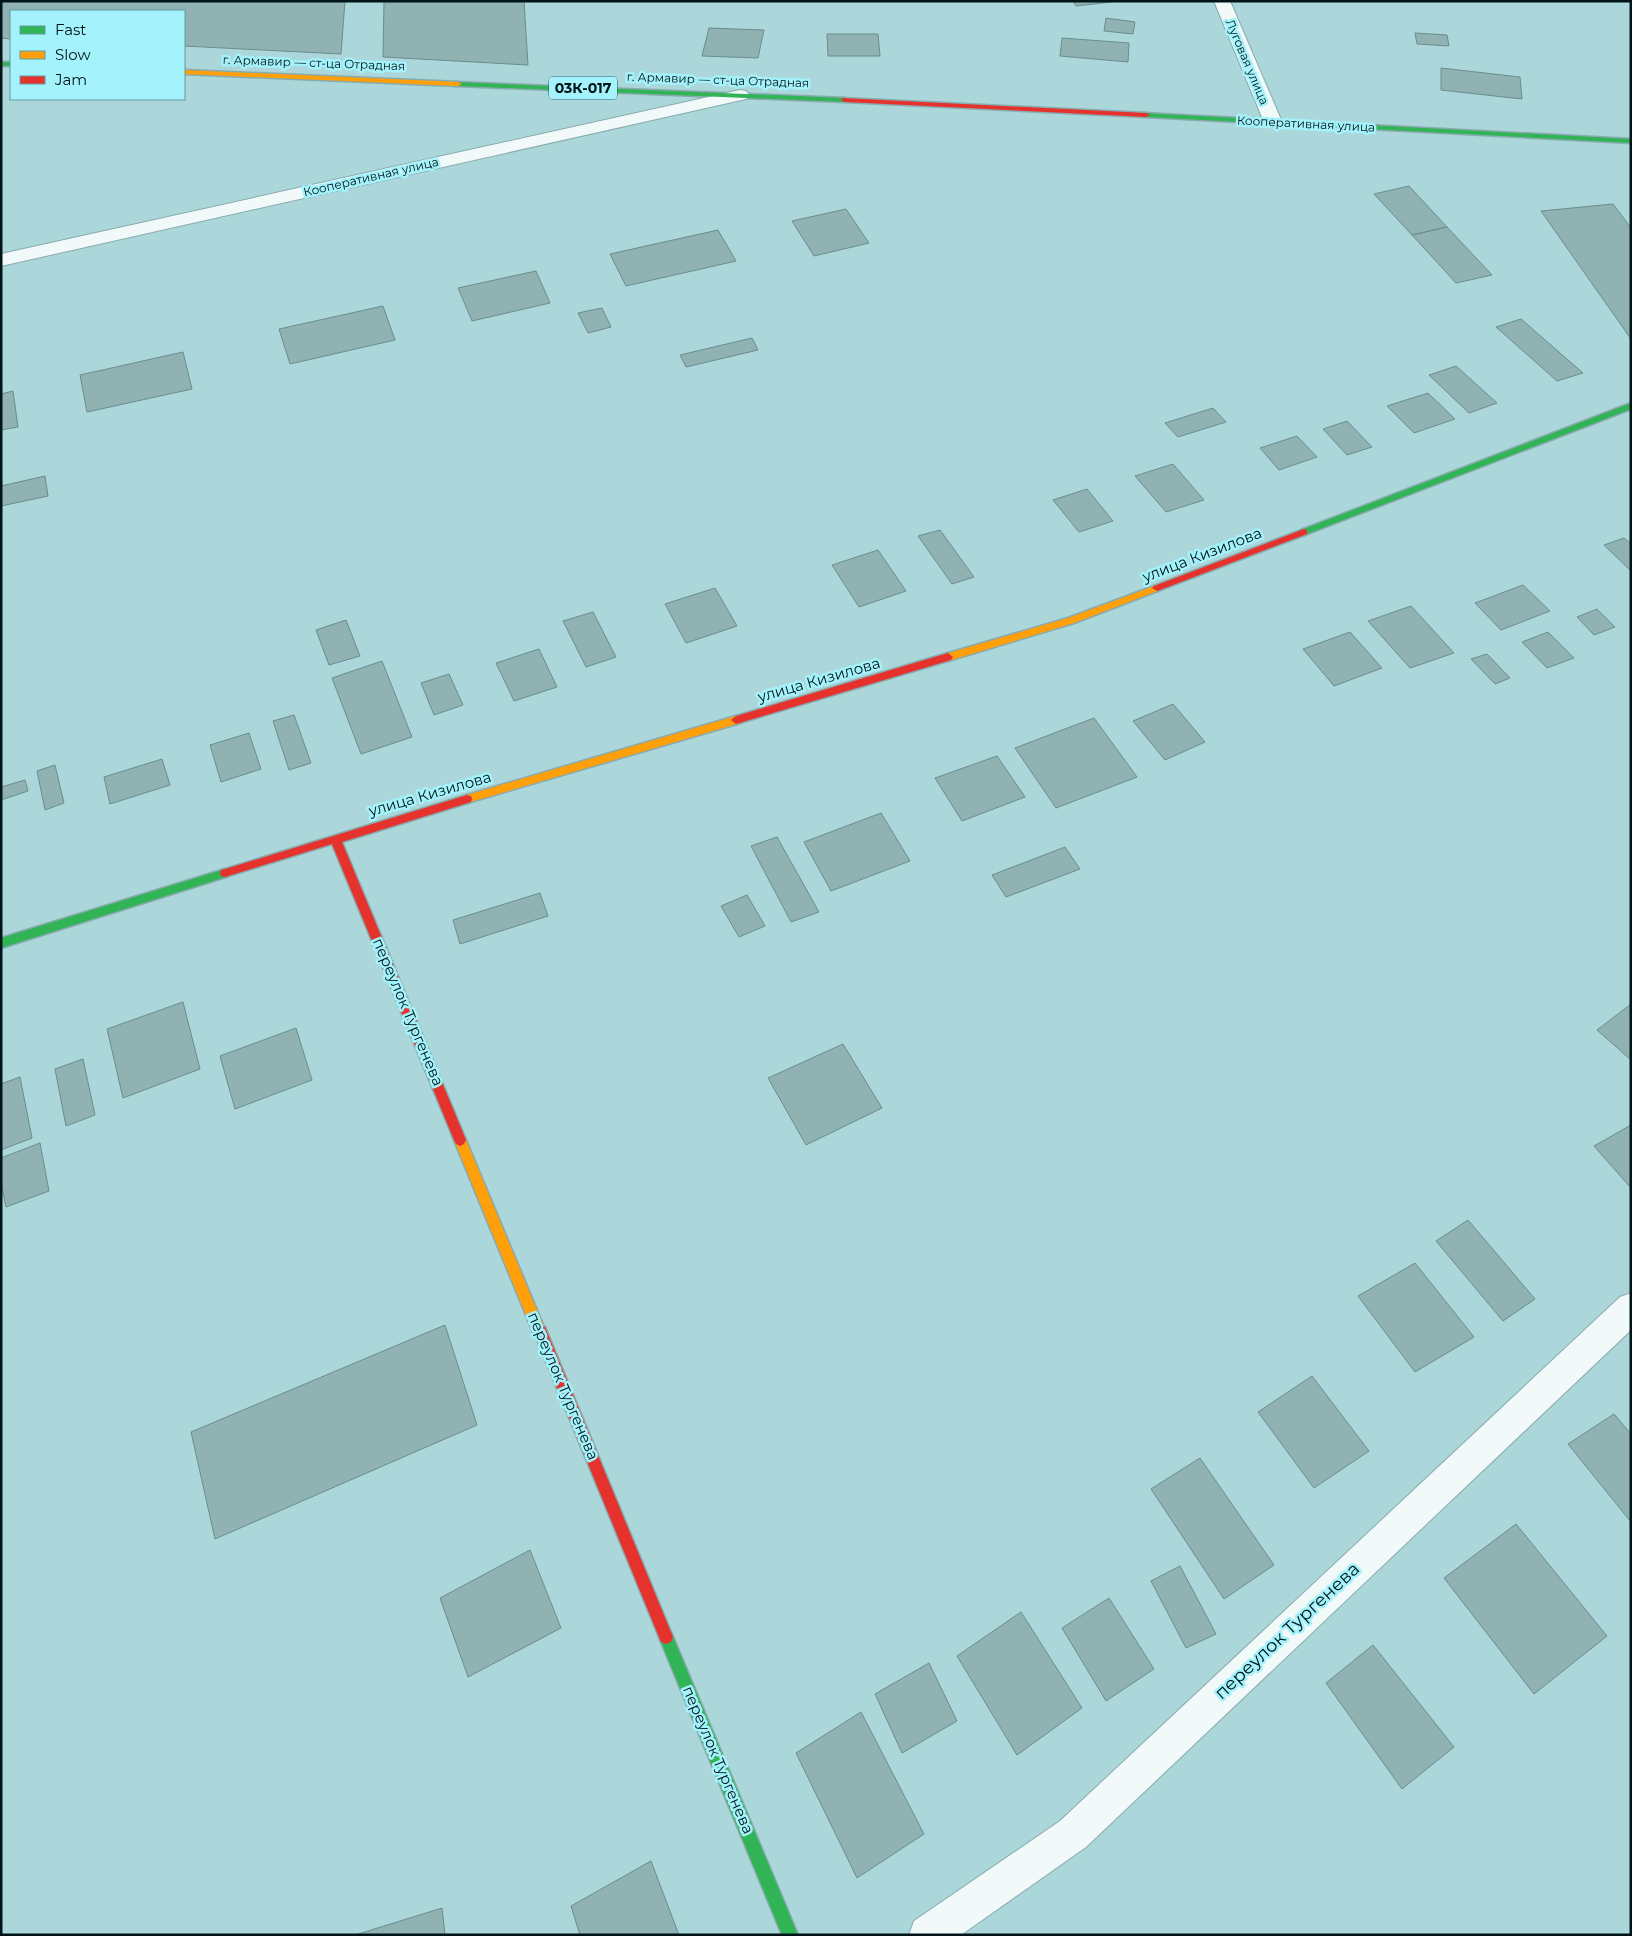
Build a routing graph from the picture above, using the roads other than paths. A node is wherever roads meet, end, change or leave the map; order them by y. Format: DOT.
graph roads {
  1 [pos="1222,1"];
  2 [pos="185,72"];
  3 [pos="740,94"];
  4 [pos="982,106"];
  5 [pos="1273,122"];
  6 [pos="1631,141"];
  7 [pos="1,260"];
  8 [pos="1631,406"];
  9 [pos="335,838"];
  10 [pos="1,943"];
  11 [pos="1631,1308"];
  12 [pos="790,1935"];
  13 [pos="928,1935"];
  1 -- 5 [label="street, Луговая улица"];
  2 -- 3 [label="street, г. Армавир — ст-ца Отрадная / 03К-017"];
  3 -- 4 [label="street, г. Армавир — ст-ца Отрадная / 03К-017"];
  3 -- 7 [label="street, Кооперативная улица"];
  4 -- 5 [label="street, Кооперативная улица"];
  5 -- 6 [label="street, Кооперативная улица"];
  8 -- 9 [label="street, улица Кизилова"];
  9 -- 10 [label="street, улица Кизилова"];
  9 -- 12 [label="street, переулок Тургенева"];
  11 -- 13 [label="street, переулок Тургенева"];
}
